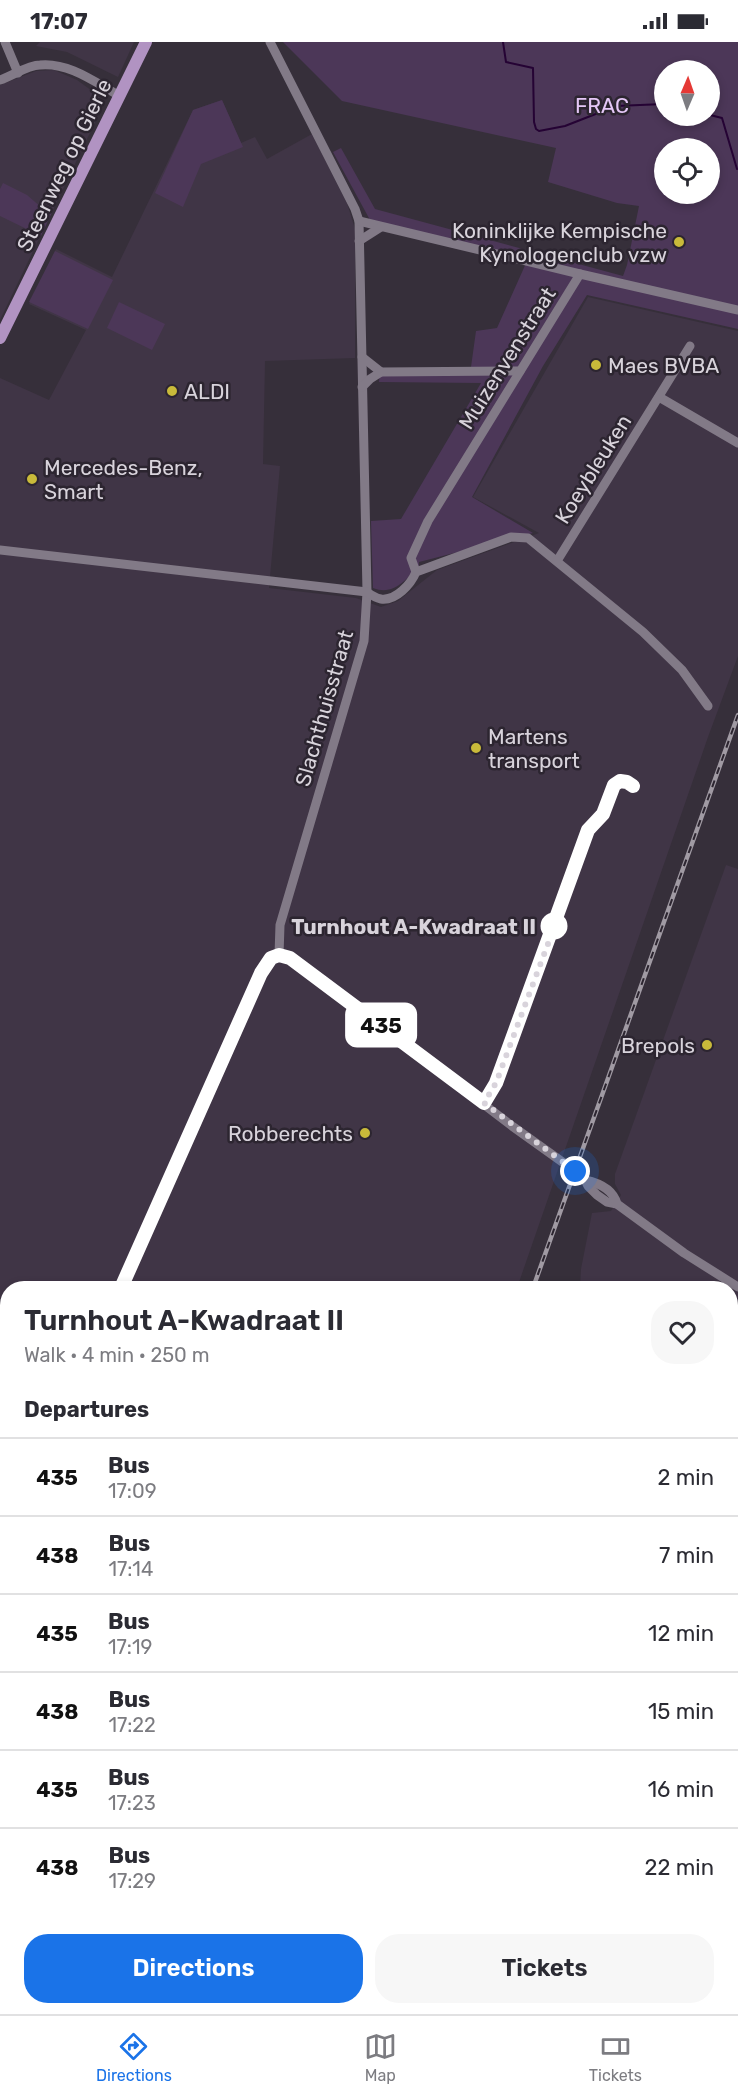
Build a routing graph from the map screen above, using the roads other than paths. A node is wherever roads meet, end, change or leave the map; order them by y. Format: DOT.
graph roads {
  1 [pos="5,42"];
  2 [pos="146,42"];
  3 [pos="270,42"];
  4 [pos="18,73"];
  5 [pos="0,80"];
  6 [pos="120,96"];
  7 [pos="359,221"];
  8 [pos="381,227"];
  9 [pos="360,241"];
  10 [pos="580,274"];
  11 [pos="738,310"];
  12 [pos="0,338"];
  13 [pos="690,346"];
  14 [pos="362,357"];
  15 [pos="520,371"];
  16 [pos="381,372"];
  17 [pos="362,387"];
  18 [pos="659,397"];
  19 [pos="738,443"];
  20 [pos="0,550"];
  21 [pos="557,561"];
  22 [pos="416,572"];
  23 [pos="367,592"];
  24 [pos="708,706"];
  25 [pos="586,837"];
  26 [pos="279,955"];
  27 [pos="484,1103"];
  28 [pos="124,1281"];
  29 [pos="728,1281"];
  1 -- 4 [label="street"];
  2 -- 6 [label="main road, Steenweg op Gierle"];
  3 -- 7 [label="street, Slachthuisstraat"];
  4 -- 5 [label="street"];
  4 -- 6 [label="street"];
  6 -- 12 [label="main road, Steenweg op Gierle"];
  7 -- 8 [label="street"];
  7 -- 9 [label="street, Slachthuisstraat"];
  8 -- 9 [label="street"];
  8 -- 10 [label="street"];
  9 -- 14 [label="street, Slachthuisstraat"];
  10 -- 11 [label="street, Muizenvenstraat"];
  10 -- 15 [label="street, Muizenvenstraat"];
  13 -- 18 [label="street, Koeybleuken"];
  14 -- 16 [label="street"];
  14 -- 17 [label="street, Slachthuisstraat"];
  15 -- 16 [label="street"];
  15 -- 22 [label="street, Muizenvenstraat"];
  16 -- 17 [label="street"];
  17 -- 23 [label="street, Slachthuisstraat"];
  18 -- 19 [label="street"];
  18 -- 21 [label="street, Koeybleuken"];
  20 -- 23 [label="street"];
  21 -- 22 [label="street"];
  21 -- 24 [label="street"];
  22 -- 23 [label="street"];
  23 -- 26 [label="street, Slachthuisstraat"];
  25 -- 27 [label="street"];
  26 -- 27 [label="street"];
  26 -- 28 [label="street"];
  27 -- 29 [label="street"];
}
